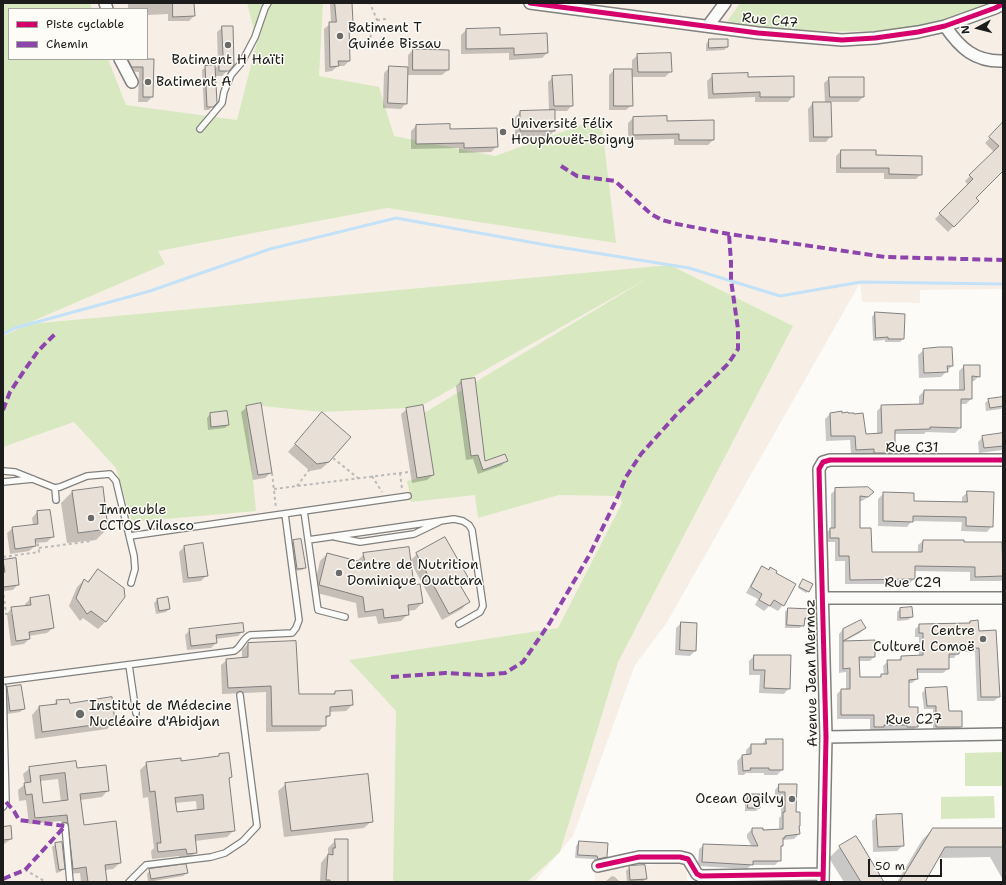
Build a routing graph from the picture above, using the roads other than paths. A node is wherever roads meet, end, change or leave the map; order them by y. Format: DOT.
graph roads {
  1 [pos="268,3"];
  2 [pos="530,3"];
  3 [pos="725,3"];
  4 [pos="1003,4"];
  5 [pos="708,26"];
  6 [pos="945,26"];
  7 [pos="121,60"];
  8 [pos="1003,61"];
  9 [pos="132,82"];
  10 [pos="200,129"];
  11 [pos="1003,460"];
  12 [pos="822,463"];
  13 [pos="3,471"];
  14 [pos="35,479"];
  15 [pos="3,482"];
  16 [pos="54,488"];
  17 [pos="406,496"];
  18 [pos="56,500"];
  19 [pos="304,511"];
  20 [pos="285,514"];
  21 [pos="443,520"];
  22 [pos="130,536"];
  23 [pos="331,537"];
  24 [pos="308,540"];
  25 [pos="131,583"];
  26 [pos="823,598"];
  27 [pos="1003,598"];
  28 [pos="345,617"];
  29 [pos="458,624"];
  30 [pos="129,665"];
  31 [pos="3,680"];
  32 [pos="3,687"];
  33 [pos="240,695"];
  34 [pos="136,713"];
  35 [pos="1003,734"];
  36 [pos="826,737"];
  37 [pos="3,807"];
  38 [pos="64,826"];
  39 [pos="598,866"];
  40 [pos="823,878"];
  41 [pos="70,882"];
  42 [pos="129,882"];
  1 -- 10 [label="lane"];
  2 -- 5 [label="street, Rue C47"];
  3 -- 5 [label="street"];
  4 -- 6 [label="street, Rue C47"];
  5 -- 6 [label="street, Rue C47"];
  6 -- 8 [label="street"];
  7 -- 9 [label="street"];
  11 -- 12 [label="street, Rue C31"];
  12 -- 26 [label="street, Avenue Jean Mermoz"];
  13 -- 14 [label="lane"];
  14 -- 15 [label="lane"];
  14 -- 16 [label="lane"];
  16 -- 18 [label="lane"];
  16 -- 22 [label="lane"];
  17 -- 19 [label="lane"];
  19 -- 20 [label="lane"];
  19 -- 24 [label="lane"];
  20 -- 22 [label="lane"];
  20 -- 30 [label="lane"];
  21 -- 23 [label="lane"];
  21 -- 23 [label="lane"];
  21 -- 29 [label="lane"];
  22 -- 25 [label="lane"];
  23 -- 24 [label="lane"];
  24 -- 28 [label="lane"];
  26 -- 27 [label="street, Rue C29"];
  26 -- 36 [label="street, Avenue Jean Mermoz"];
  30 -- 31 [label="lane"];
  30 -- 34 [label="lane"];
  32 -- 37 [label="lane"];
  33 -- 42 [label="lane"];
  35 -- 36 [label="street, Rue C27"];
  36 -- 40 [label="street, Avenue Jean Mermoz"];
  38 -- 41 [label="lane"];
  39 -- 40 [label="street"];
}
